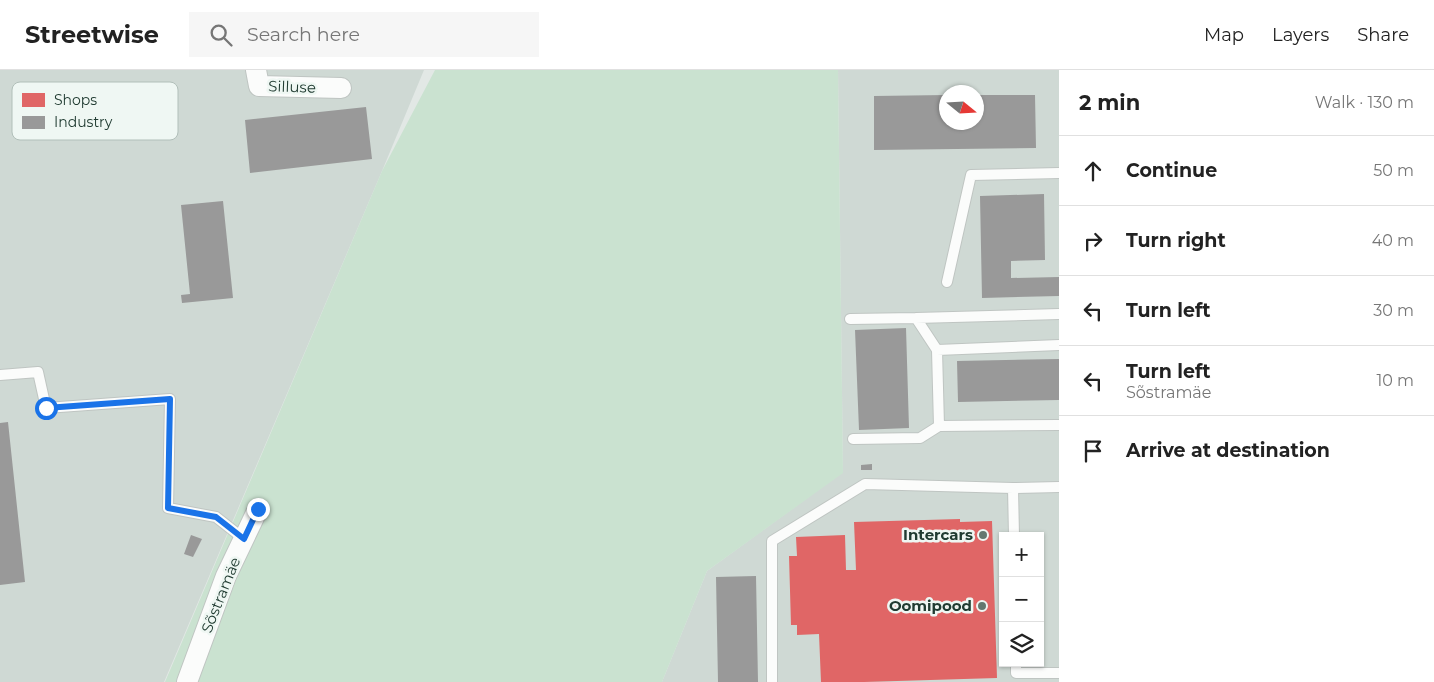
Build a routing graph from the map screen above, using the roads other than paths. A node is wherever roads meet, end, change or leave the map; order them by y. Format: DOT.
graph roads {
  1 [pos="256,70"];
  2 [pos="341,88"];
  3 [pos="1059,173"];
  4 [pos="947,282"];
  5 [pos="1059,314"];
  6 [pos="916,318"];
  7 [pos="850,319"];
  8 [pos="1059,344"];
  9 [pos="937,350"];
  10 [pos="0,375"];
  11 [pos="1059,425"];
  12 [pos="939,426"];
  13 [pos="853,439"];
  14 [pos="1059,487"];
  15 [pos="1013,488"];
  16 [pos="258,509"];
  17 [pos="1014,532"];
  18 [pos="244,539"];
  19 [pos="1016,667"];
  20 [pos="1059,673"];
  21 [pos="187,682"];
  22 [pos="772,682"];
  1 -- 2 [label="street, Silluse"];
  3 -- 4 [label="lane"];
  5 -- 6 [label="lane"];
  6 -- 7 [label="lane"];
  6 -- 9 [label="lane"];
  8 -- 9 [label="lane"];
  9 -- 12 [label="lane"];
  10 -- 18 [label="lane"];
  11 -- 12 [label="lane"];
  12 -- 13 [label="lane"];
  14 -- 15 [label="lane"];
  15 -- 17 [label="lane"];
  15 -- 22 [label="lane"];
  16 -- 18 [label="street, Sõstramäe"];
  18 -- 21 [label="street, Sõstramäe"];
  19 -- 20 [label="lane"];
}
